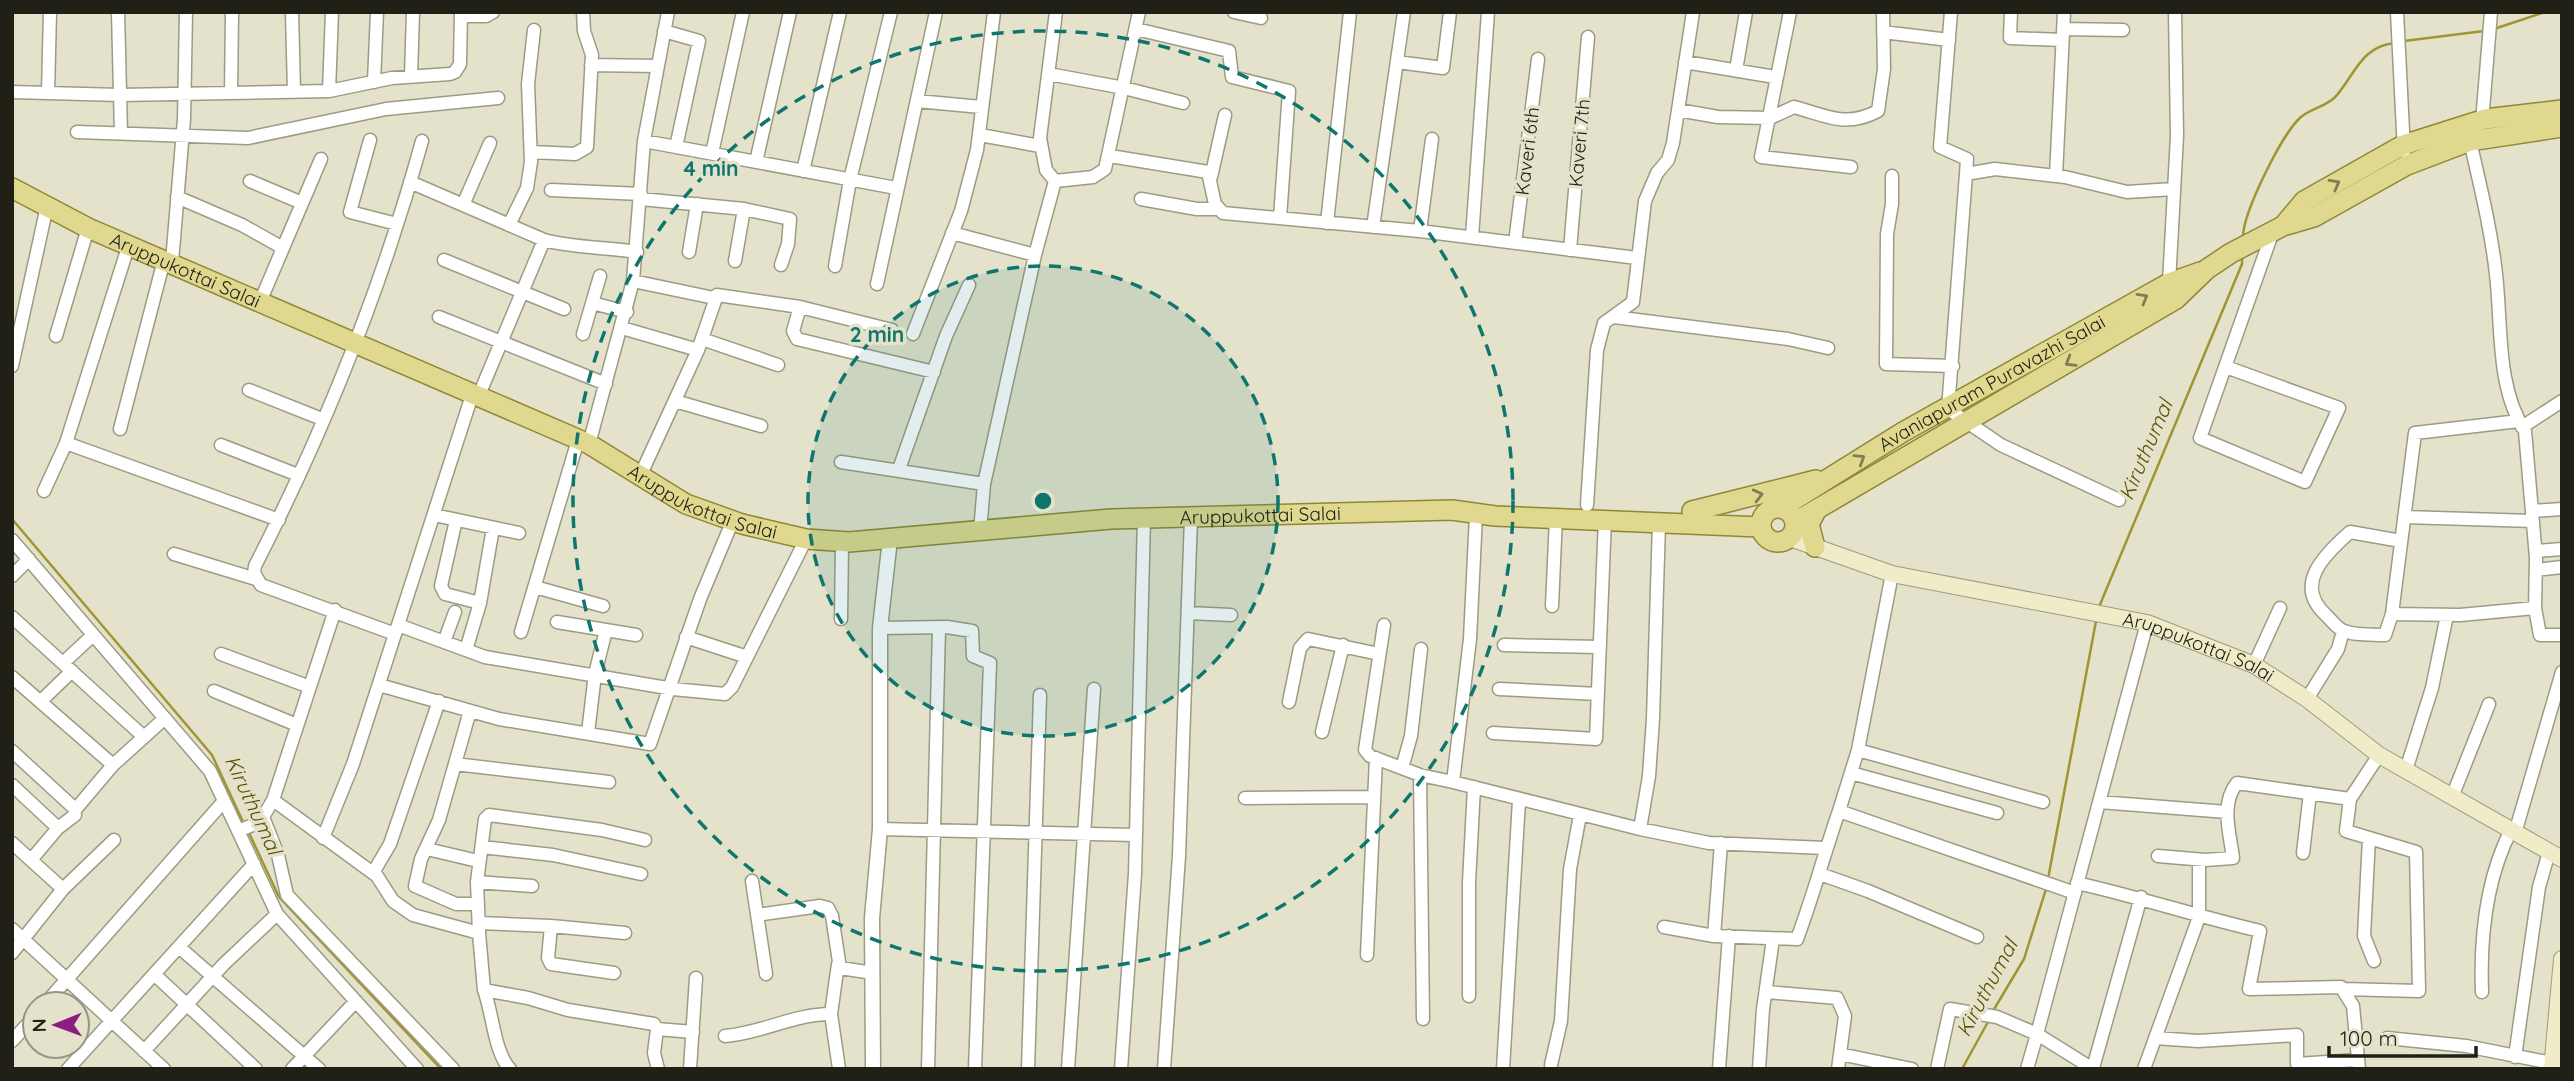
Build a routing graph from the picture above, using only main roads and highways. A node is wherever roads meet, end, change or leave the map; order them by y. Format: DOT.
graph roads {
  1 [pos="2562,110"];
  2 [pos="2562,127"];
  3 [pos="2405,155"];
  4 [pos="12,188"];
  5 [pos="2207,269"];
  6 [pos="1833,476"];
  7 [pos="1817,509"];
  8 [pos="1452,510"];
  9 [pos="1692,512"];
  10 [pos="1778,522"];
  11 [pos="1815,547"];
  12 [pos="2555,856"];
  13 [pos="2562,958"];
  14 [pos="2561,997"];
  15 [pos="2558,1023"];
  16 [pos="2552,1066"];
  1 -- 3 [label="main road, Avaniapuram Puravazhi Salai"];
  2 -- 3 [label="main road, Avaniapuram Puravazhi Salai"];
  3 -- 5 [label="main road, Avaniapuram Puravazhi Salai"];
  4 -- 8 [label="main road, Aruppukottai Salai"];
  6 -- 5 [label="main road, Avaniapuram Puravazhi Salai, one-way"];
  5 -- 7 [label="main road, Avaniapuram Puravazhi Salai, one-way"];
  9 -- 6 [label="main road, one-way"];
  6 -- 10 [label="main road, Avaniapuram Puravazhi Salai"];
  7 -- 10 [label="main road, Avaniapuram Puravazhi Salai"];
  7 -- 11 [label="main road"];
  8 -- 9 [label="main road, Aruppukottai Salai"];
  8 -- 10 [label="main road, Aruppukottai Salai"];
  9 -- 10 [label="main road, Aruppukottai Salai"];
  10 -- 11 [label="main road, Aruppukottai Salai"];
  11 -- 12 [label="main road, Aruppukottai Salai"];
  13 -- 14 [label="main road"];
  14 -- 15 [label="main road"];
  15 -- 16 [label="main road"];
}
